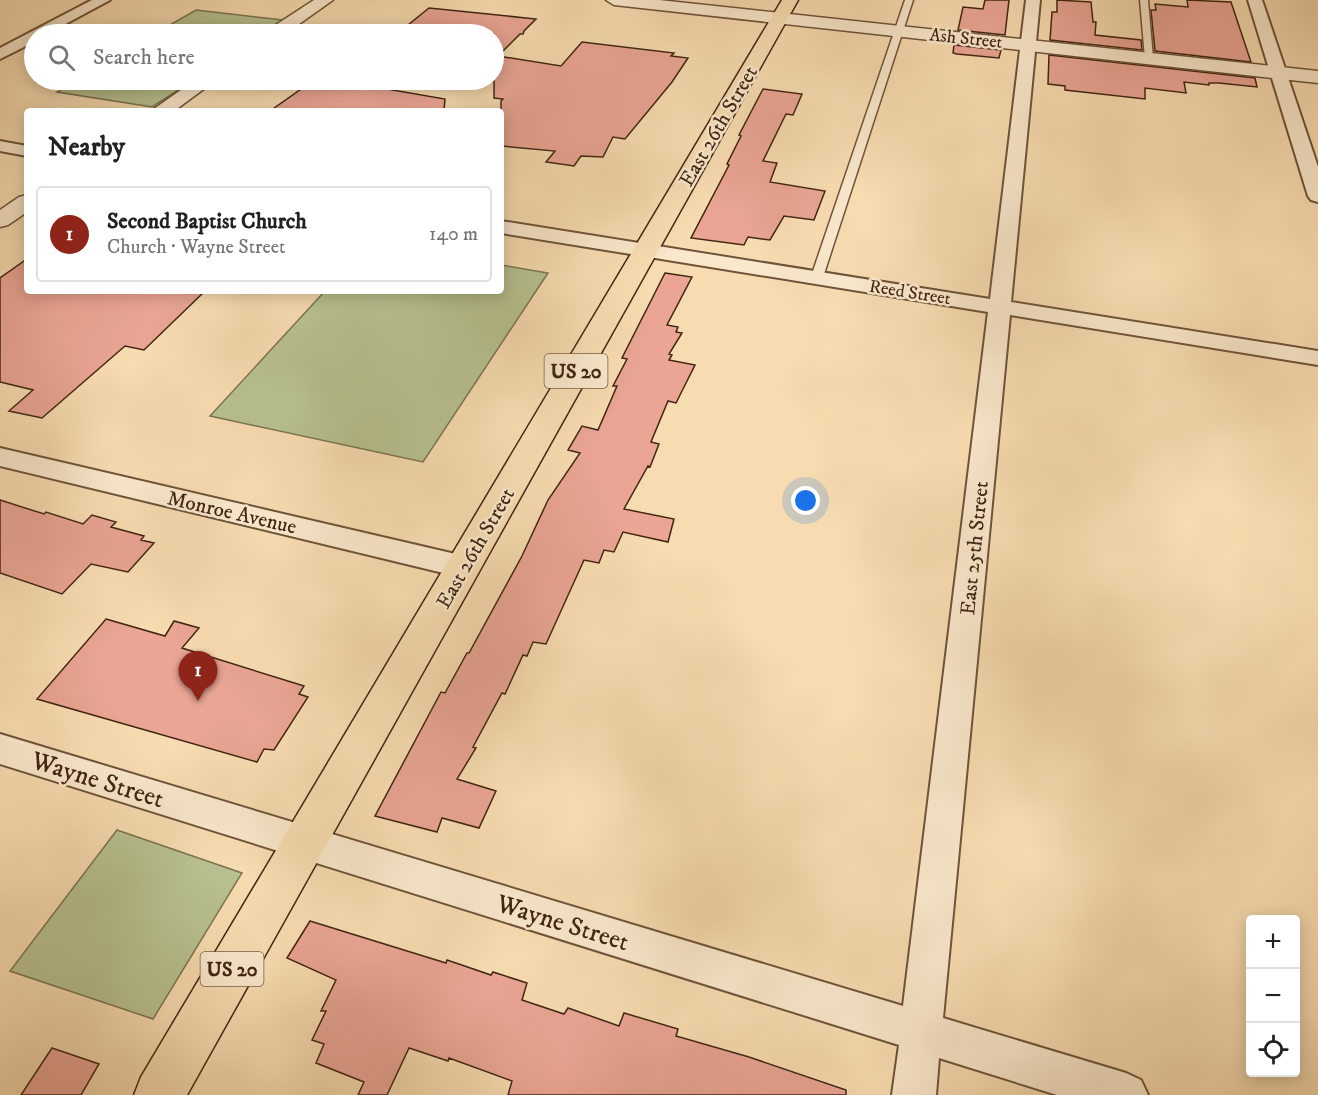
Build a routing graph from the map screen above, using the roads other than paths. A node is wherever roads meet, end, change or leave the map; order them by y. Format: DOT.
graph roads {
  1 [pos="103,0"];
  2 [pos="324,0"];
  3 [pos="614,0"];
  4 [pos="909,0"];
  5 [pos="1033,0"];
  6 [pos="1144,0"];
  7 [pos="1255,0"];
  8 [pos="665,3"];
  9 [pos="785,9"];
  10 [pos="57,24"];
  11 [pos="289,24"];
  12 [pos="898,31"];
  13 [pos="24,41"];
  14 [pos="1028,45"];
  15 [pos="0,54"];
  16 [pos="1149,58"];
  17 [pos="1279,72"];
  18 [pos="1318,77"];
  19 [pos="192,90"];
  20 [pos="165,108"];
  21 [pos="0,146"];
  22 [pos="24,150"];
  23 [pos="1318,196"];
  24 [pos="24,204"];
  25 [pos="0,220"];
  26 [pos="504,226"];
  27 [pos="646,250"];
  28 [pos="817,278"];
  29 [pos="1000,307"];
  30 [pos="1318,358"];
  31 [pos="0,457"];
  32 [pos="464,567"];
  33 [pos="0,749"];
  34 [pos="305,843"];
  35 [pos="921,1033"];
  36 [pos="159,1095"];
  37 [pos="914,1095"];
  38 [pos="1126,1095"];
  1 -- 10 [label="street"];
  2 -- 11 [label="street"];
  3 -- 8 [label="street, Ash Street"];
  4 -- 12 [label="lane"];
  5 -- 14 [label="street, East 25th Street"];
  6 -- 16 [label="lane"];
  7 -- 17 [label="street"];
  8 -- 9 [label="street, Ash Street"];
  9 -- 12 [label="street, Ash Street"];
  9 -- 27 [label="main road, East 26th Street / US 20"];
  12 -- 14 [label="street, Ash Street"];
  12 -- 28 [label="lane"];
  13 -- 15 [label="street"];
  14 -- 16 [label="street, Ash Street"];
  14 -- 29 [label="street, East 25th Street"];
  16 -- 17 [label="street, Ash Street"];
  17 -- 18 [label="street, Ash Street"];
  17 -- 23 [label="street"];
  19 -- 20 [label="street"];
  21 -- 22 [label="street"];
  24 -- 25 [label="street"];
  26 -- 27 [label="street, Reed Street"];
  27 -- 28 [label="street, Reed Street"];
  27 -- 32 [label="main road, East 26th Street / US 20"];
  28 -- 29 [label="street, Reed Street"];
  29 -- 30 [label="street, Reed Street"];
  29 -- 35 [label="street, East 25th Street"];
  31 -- 32 [label="street, Monroe Avenue"];
  32 -- 34 [label="main road, East 26th Street / US 20"];
  33 -- 34 [label="street, Wayne Street"];
  34 -- 35 [label="street, Wayne Street"];
  34 -- 36 [label="main road, East 26th Street / US 20"];
  35 -- 37 [label="street, East 25th Street"];
  35 -- 38 [label="street, Wayne Street"];
}
